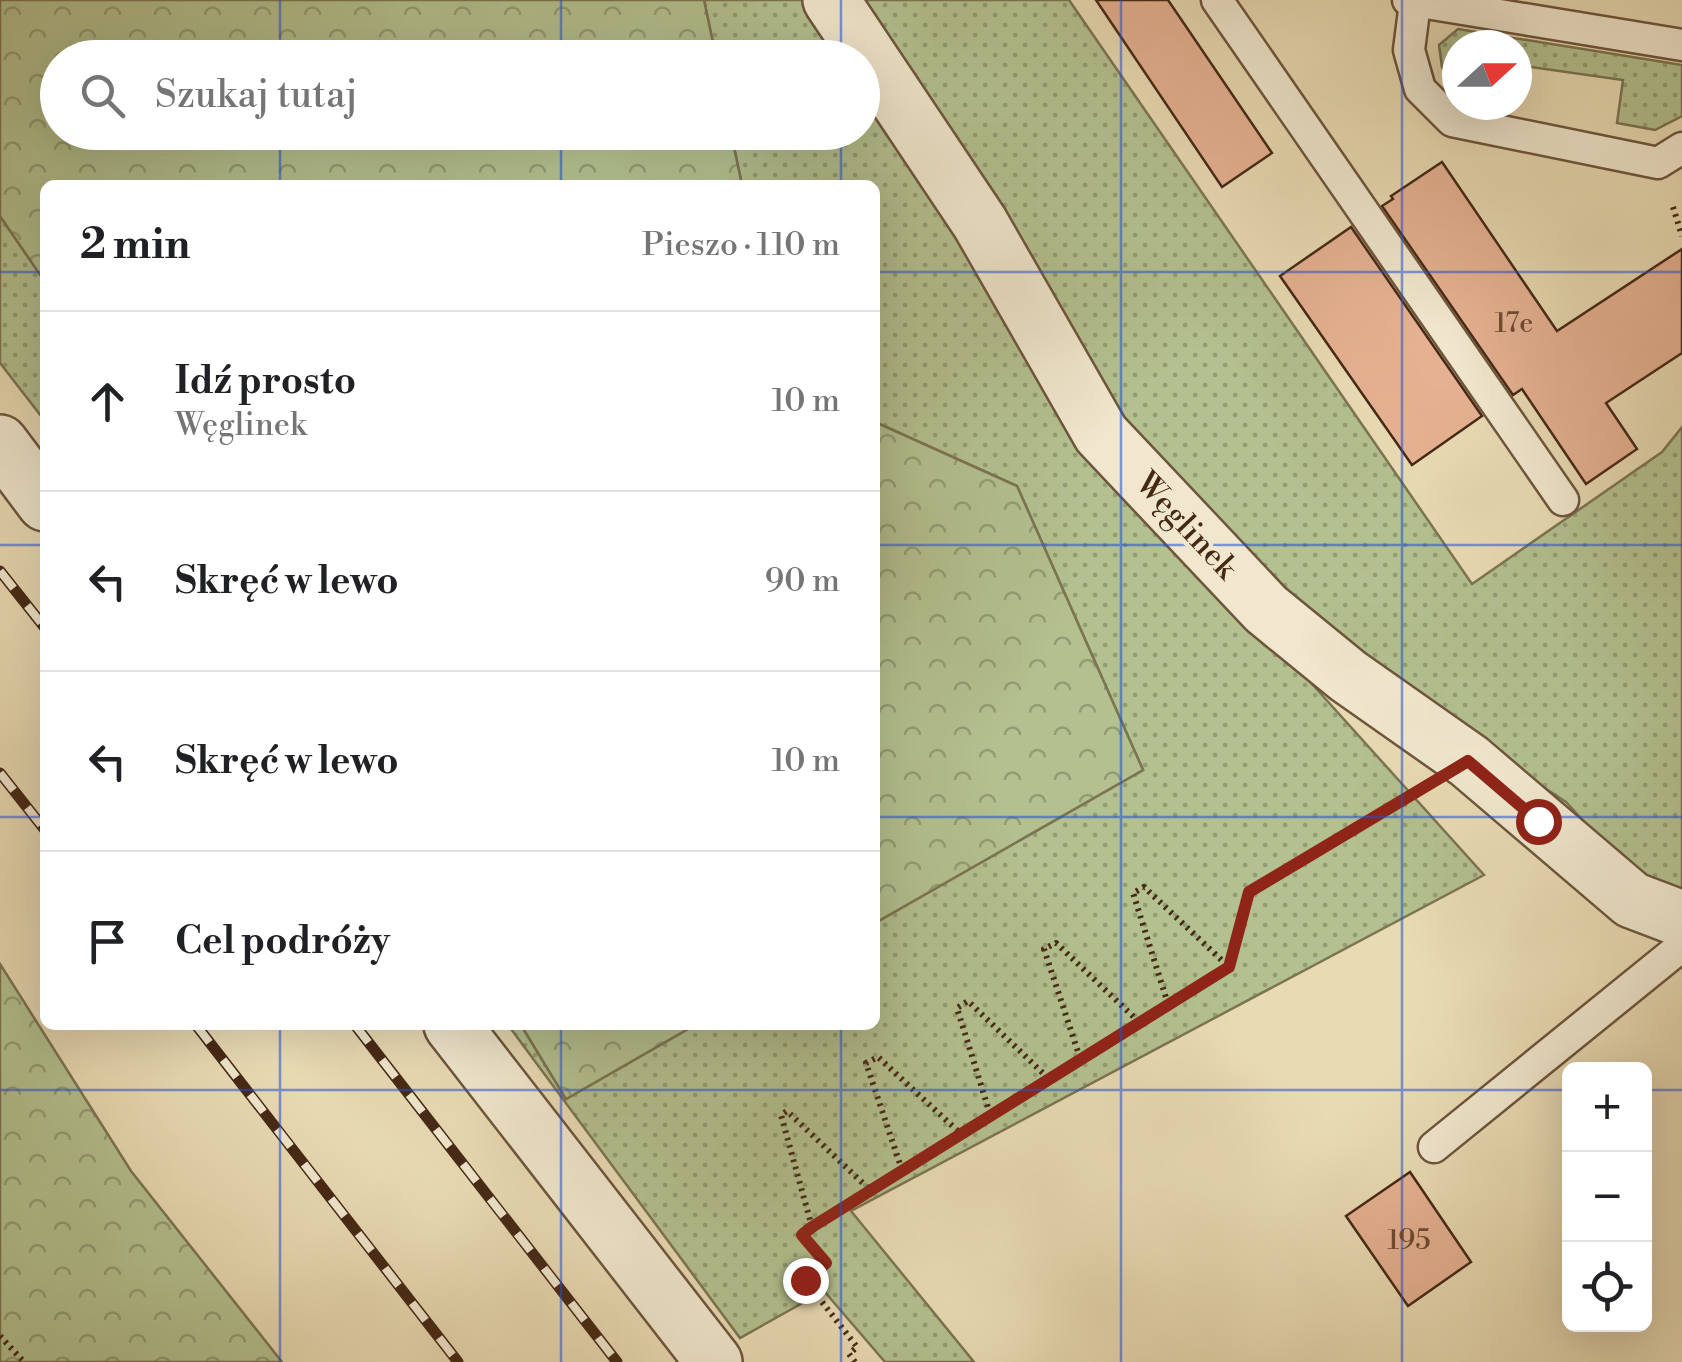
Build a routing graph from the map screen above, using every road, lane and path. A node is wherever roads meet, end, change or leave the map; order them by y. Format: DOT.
graph roads {
  1 [pos="830,0"];
  2 [pos="1216,0"];
  3 [pos="1411,2"];
  4 [pos="857,40"];
  5 [pos="1682,44"];
  6 [pos="880,74"];
  7 [pos="1682,148"];
  8 [pos="0,443"];
  9 [pos="40,496"];
  10 [pos="1563,500"];
  11 [pos="1468,761"];
  12 [pos="1682,919"];
  13 [pos="1682,946"];
  14 [pos="1229,967"];
  15 [pos="1168,1004"];
  16 [pos="1138,1021"];
  17 [pos="456,1030"];
  18 [pos="1080,1058"];
  19 [pos="1050,1078"];
  20 [pos="990,1114"];
  21 [pos="960,1133"];
  22 [pos="1434,1147"];
  23 [pos="902,1170"];
  24 [pos="870,1190"];
  25 [pos="812,1227"];
  26 [pos="0,1336"];
  27 [pos="849,1354"];
  28 [pos="24,1362"];
  29 [pos="714,1362"];
  30 [pos="838,1362"];
  31 [pos="855,1362"];
  1 -- 4 [label="street, Węglinek"];
  2 -- 10 [label="lane"];
  3 -- 5 [label="lane"];
  3 -- 7 [label="lane"];
  6 -- 11 [label="street, Węglinek"];
  8 -- 9 [label="street"];
  11 -- 12 [label="street, Węglinek"];
  11 -- 14 [label="path"];
  13 -- 22 [label="lane"];
  14 -- 15 [label="path"];
  14 -- 15 [label="path"];
  15 -- 16 [label="path"];
  16 -- 18 [label="path"];
  16 -- 18 [label="path"];
  17 -- 29 [label="street"];
  18 -- 19 [label="path"];
  19 -- 20 [label="path"];
  19 -- 20 [label="path"];
  20 -- 21 [label="path"];
  21 -- 23 [label="path"];
  21 -- 23 [label="path"];
  23 -- 24 [label="path"];
  24 -- 25 [label="path"];
  24 -- 25 [label="path"];
  25 -- 27 [label="path"];
  26 -- 28 [label="path"];
  27 -- 30 [label="path"];
  27 -- 31 [label="path"];
}
